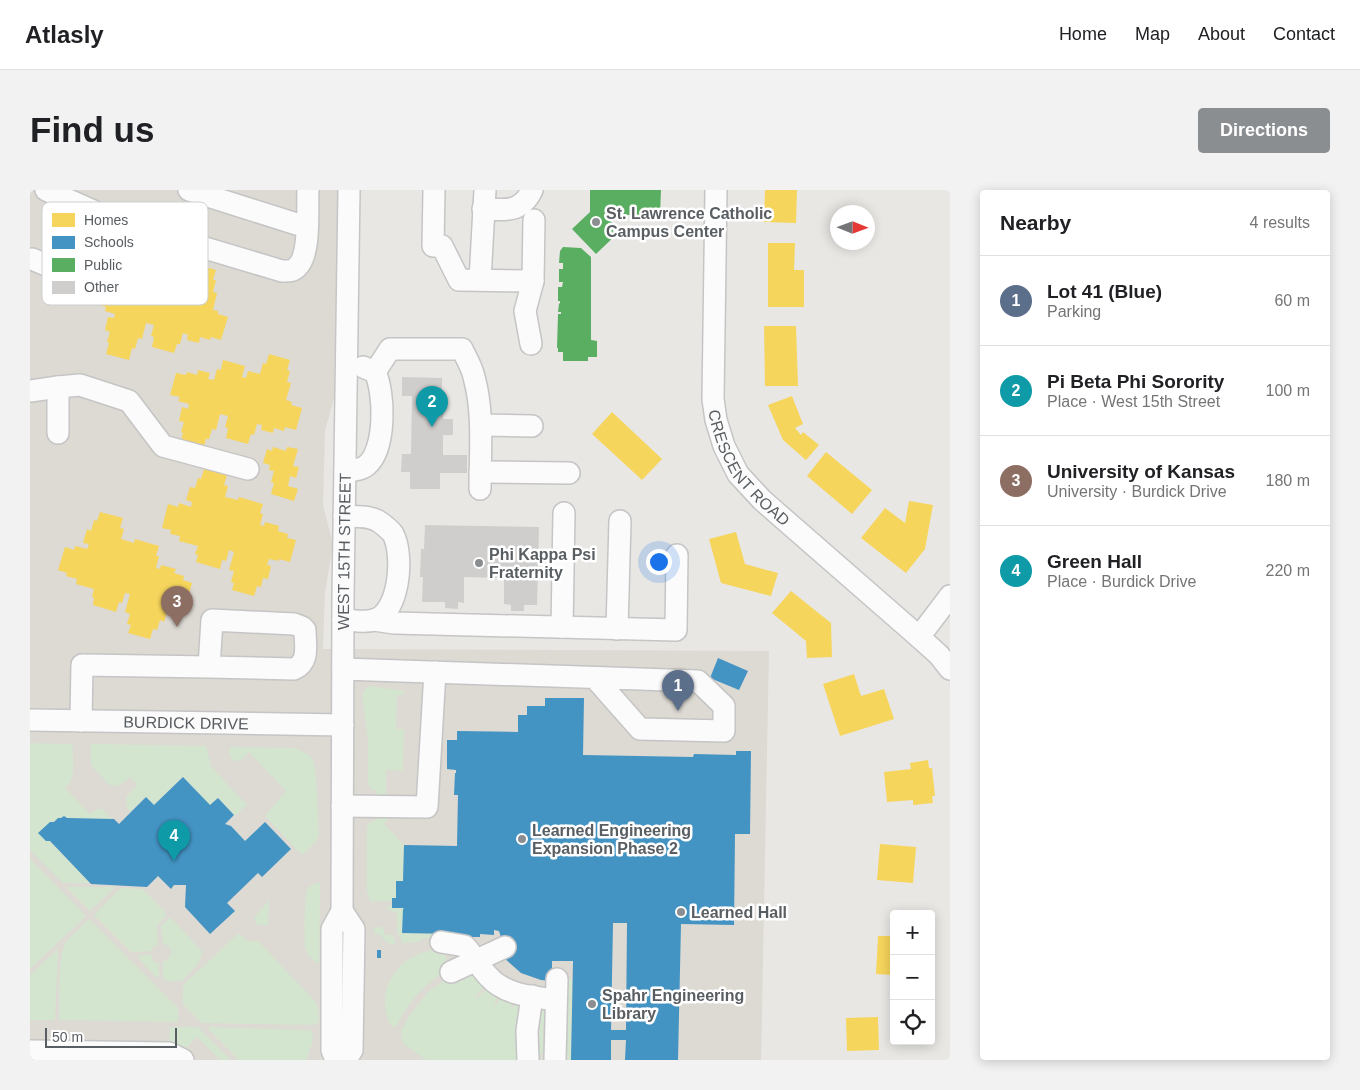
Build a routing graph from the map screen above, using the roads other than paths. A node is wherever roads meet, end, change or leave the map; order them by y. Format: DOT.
graph roads {
  1 [pos="46,190"];
  2 [pos="189,190"];
  3 [pos="308,190"];
  4 [pos="349,190"];
  5 [pos="434,190"];
  6 [pos="532,190"];
  7 [pos="716,190"];
  8 [pos="484,200"];
  9 [pos="73,202"];
  10 [pos="534,220"];
  11 [pos="306,227"];
  12 [pos="208,249"];
  13 [pos="32,259"];
  14 [pos="42,263"];
  15 [pos="480,280"];
  16 [pos="533,281"];
  17 [pos="531,344"];
  18 [pos="347,364"];
  19 [pos="375,372"];
  20 [pos="58,387"];
  21 [pos="30,392"];
  22 [pos="481,425"];
  23 [pos="532,426"];
  24 [pos="58,433"];
  25 [pos="248,469"];
  26 [pos="345,471"];
  27 [pos="570,474"];
  28 [pos="564,513"];
  29 [pos="344,516"];
  30 [pos="620,521"];
  31 [pos="676,555"];
  32 [pos="950,596"];
  33 [pos="343,620"];
  34 [pos="374,620"];
  35 [pos="562,627"];
  36 [pos="617,629"];
  37 [pos="919,637"];
  38 [pos="209,667"];
  39 [pos="343,669"];
  40 [pos="950,669"];
  41 [pos="435,672"];
  42 [pos="595,678"];
  43 [pos="30,720"];
  44 [pos="81,721"];
  45 [pos="342,725"];
  46 [pos="342,806"];
  47 [pos="342,911"];
  48 [pos="441,942"];
  49 [pos="503,944"];
  50 [pos="474,956"];
  51 [pos="451,972"];
  52 [pos="532,996"];
  53 [pos="30,1051"];
  54 [pos="80,1056"];
  55 [pos="183,1060"];
  56 [pos="336,1060"];
  57 [pos="346,1060"];
  58 [pos="528,1060"];
  59 [pos="555,1060"];
  1 -- 9 [label="street"];
  2 -- 11 [label="street"];
  3 -- 11 [label="street"];
  4 -- 18 [label="street, WEST 15TH STREET"];
  5 -- 15 [label="street"];
  6 -- 8 [label="street"];
  7 -- 37 [label="street, CRESCENT ROAD"];
  8 -- 15 [label="street"];
  10 -- 16 [label="street"];
  11 -- 12 [label="street"];
  13 -- 14 [label="street"];
  15 -- 16 [label="street"];
  16 -- 17 [label="street"];
  18 -- 19 [label="street"];
  18 -- 26 [label="street, WEST 15TH STREET"];
  19 -- 22 [label="street"];
  19 -- 26 [label="street"];
  20 -- 21 [label="street"];
  20 -- 24 [label="street"];
  20 -- 25 [label="street"];
  22 -- 23 [label="street"];
  22 -- 27 [label="street"];
  26 -- 29 [label="street, WEST 15TH STREET"];
  28 -- 35 [label="street"];
  29 -- 33 [label="street, WEST 15TH STREET"];
  29 -- 34 [label="street"];
  30 -- 36 [label="street"];
  31 -- 36 [label="street"];
  32 -- 37 [label="street"];
  33 -- 34 [label="street"];
  33 -- 39 [label="street, WEST 15TH STREET"];
  34 -- 35 [label="street"];
  35 -- 36 [label="street"];
  37 -- 40 [label="street, CRESCENT ROAD"];
  38 -- 38 [label="street"];
  38 -- 44 [label="street"];
  39 -- 41 [label="street"];
  39 -- 45 [label="street, WEST 15TH STREET"];
  41 -- 42 [label="street"];
  41 -- 46 [label="street"];
  42 -- 42 [label="street"];
  43 -- 44 [label="street, BURDICK DRIVE"];
  44 -- 45 [label="street, BURDICK DRIVE"];
  45 -- 46 [label="street, WEST 15TH STREET"];
  46 -- 47 [label="street, WEST 15TH STREET"];
  47 -- 56 [label="street, WEST 15TH STREET"];
  47 -- 57 [label="street, WEST 15TH STREET"];
  48 -- 50 [label="street"];
  49 -- 50 [label="street"];
  50 -- 51 [label="street"];
  50 -- 52 [label="street"];
  52 -- 58 [label="street"];
  52 -- 59 [label="street"];
  53 -- 54 [label="street"];
  54 -- 55 [label="street"];
}
